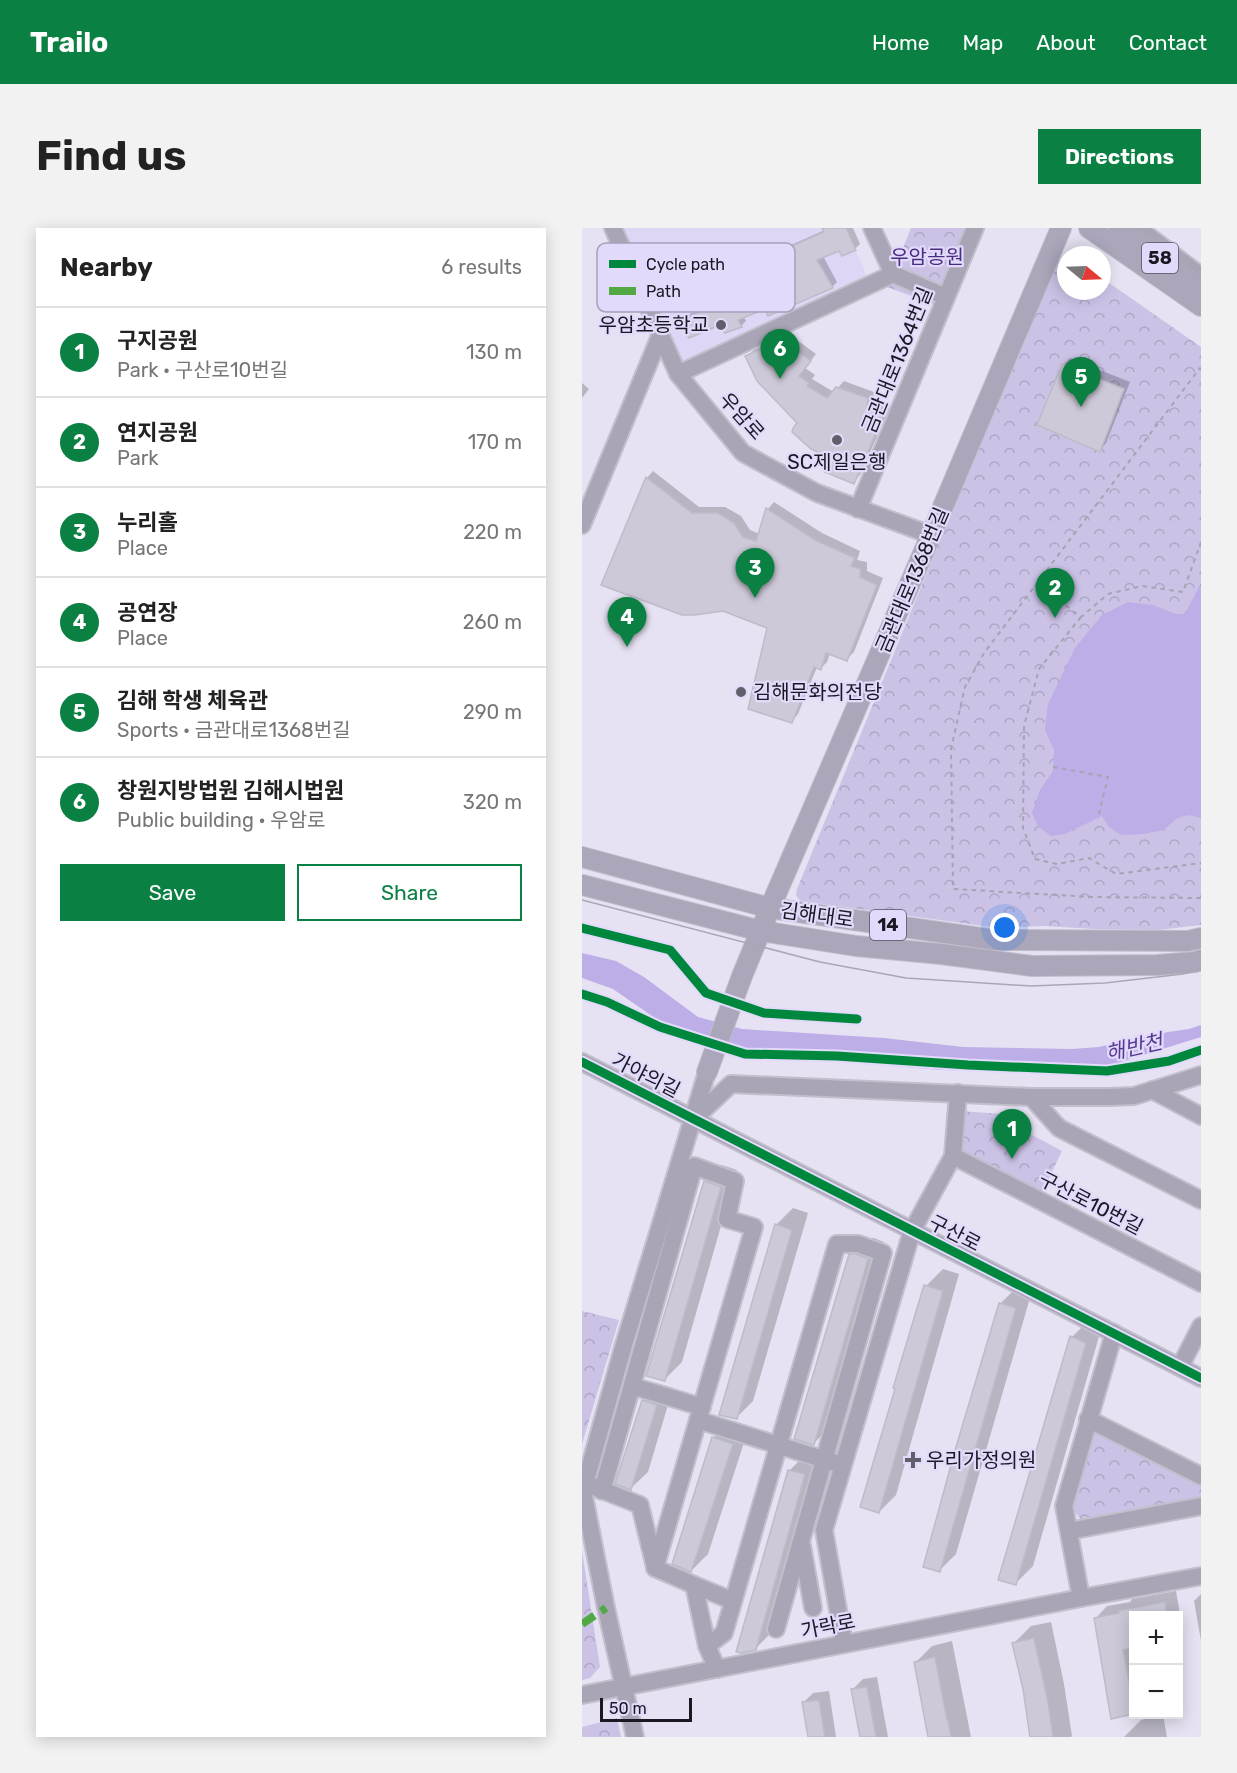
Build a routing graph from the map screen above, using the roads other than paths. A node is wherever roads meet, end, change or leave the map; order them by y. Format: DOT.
graph roads {
  1 [pos="613,228"];
  2 [pos="872,228"];
  3 [pos="975,228"];
  4 [pos="1062,228"];
  5 [pos="1089,228"];
  6 [pos="1119,228"];
  7 [pos="1138,228"];
  8 [pos="620,243"];
  9 [pos="893,274"];
  10 [pos="1201,276"];
  11 [pos="1201,288"];
  12 [pos="946,297"];
  13 [pos="1201,306"];
  14 [pos="650,312"];
  15 [pos="660,336"];
  16 [pos="678,375"];
  17 [pos="858,509"];
  18 [pos="582,525"];
  19 [pos="931,535"];
  20 [pos="582,857"];
  21 [pos="582,885"];
  22 [pos="770,908"];
  23 [pos="761,932"];
  24 [pos="1201,938"];
  25 [pos="1201,960"];
  26 [pos="582,1062"];
  27 [pos="707,1072"];
  28 [pos="1201,1075"];
  29 [pos="1152,1090"];
  30 [pos="958,1093"];
  31 [pos="1031,1097"];
  32 [pos="1201,1116"];
  33 [pos="693,1119"];
  34 [pos="954,1156"];
  35 [pos="1201,1200"];
  36 [pos="912,1231"];
  37 [pos="1201,1283"];
  38 [pos="1201,1326"];
  39 [pos="1114,1333"];
  40 [pos="1180,1367"];
  41 [pos="1201,1378"];
  42 [pos="632,1386"];
  43 [pos="700,1414"];
  44 [pos="1088,1419"];
  45 [pos="777,1446"];
  46 [pos="825,1459"];
  47 [pos="843,1465"];
  48 [pos="1201,1476"];
  49 [pos="585,1484"];
  50 [pos="602,1491"];
  51 [pos="640,1505"];
  52 [pos="1201,1506"];
  53 [pos="671,1515"];
  54 [pos="1069,1531"];
  55 [pos="801,1543"];
  56 [pos="655,1568"];
  57 [pos="1201,1576"];
  58 [pos="694,1585"];
  59 [pos="1081,1598"];
  60 [pos="734,1600"];
  61 [pos="813,1608"];
  62 [pos="776,1629"];
  63 [pos="844,1644"];
  64 [pos="707,1646"];
  65 [pos="717,1669"];
  66 [pos="623,1687"];
  67 [pos="582,1695"];
  68 [pos="635,1737"];
  1 -- 8 [label="street, 우암로"];
  2 -- 9 [label="street"];
  3 -- 12 [label="street, 금관대로1364번길"];
  4 -- 19 [label="main road, 금관대로1368번길"];
  5 -- 13 [label="main road"];
  6 -- 11 [label="main road, 58"];
  7 -- 10 [label="street"];
  9 -- 12 [label="street"];
  9 -- 16 [label="street"];
  12 -- 17 [label="street, 금관대로1364번길"];
  14 -- 15 [label="street, 우암로"];
  15 -- 16 [label="street, 우암로"];
  15 -- 18 [label="street"];
  16 -- 17 [label="street, 우암로"];
  17 -- 19 [label="street, 우암로"];
  19 -- 22 [label="main road, 금관대로1368번길"];
  20 -- 22 [label="main road, 김해대로 / 14"];
  21 -- 23 [label="main road, 김해대로"];
  22 -- 23 [label="main road, 금관대로1368번길"];
  22 -- 24 [label="main road, 김해대로 / 14"];
  23 -- 25 [label="main road, 김해대로"];
  23 -- 27 [label="main road, 금관대로1368번길"];
  26 -- 33 [label="street, 가야의길"];
  27 -- 33 [label="street"];
  28 -- 29 [label="street"];
  29 -- 31 [label="street"];
  29 -- 32 [label="street"];
  30 -- 31 [label="street"];
  30 -- 33 [label="street"];
  30 -- 34 [label="street"];
  31 -- 35 [label="street"];
  33 -- 36 [label="street, 구산로"];
  33 -- 49 [label="street"];
  34 -- 36 [label="street"];
  34 -- 37 [label="street, 구산로10번길"];
  36 -- 39 [label="street, 구산로"];
  36 -- 47 [label="street"];
  38 -- 40 [label="street"];
  39 -- 40 [label="street, 구산로"];
  39 -- 44 [label="street"];
  40 -- 41 [label="street, 구산로"];
  42 -- 43 [label="street"];
  42 -- 43 [label="street"];
  42 -- 50 [label="street"];
  43 -- 45 [label="street"];
  43 -- 53 [label="street"];
  44 -- 48 [label="street"];
  44 -- 54 [label="street"];
  45 -- 46 [label="street"];
  45 -- 46 [label="street"];
  45 -- 60 [label="street"];
  46 -- 47 [label="street"];
  46 -- 55 [label="street"];
  47 -- 63 [label="street"];
  49 -- 50 [label="street"];
  49 -- 66 [label="street"];
  50 -- 51 [label="street"];
  51 -- 53 [label="street"];
  51 -- 56 [label="street"];
  52 -- 54 [label="street"];
  53 -- 56 [label="street"];
  54 -- 59 [label="street"];
  55 -- 61 [label="street"];
  55 -- 62 [label="street"];
  56 -- 58 [label="street"];
  57 -- 59 [label="street, 가락로"];
  58 -- 60 [label="street"];
  58 -- 64 [label="street"];
  59 -- 63 [label="street, 가락로"];
  60 -- 64 [label="street"];
  63 -- 65 [label="street, 가락로"];
  64 -- 65 [label="street"];
  65 -- 66 [label="street, 가락로"];
  66 -- 67 [label="street, 가락로"];
  66 -- 68 [label="street"];
}
